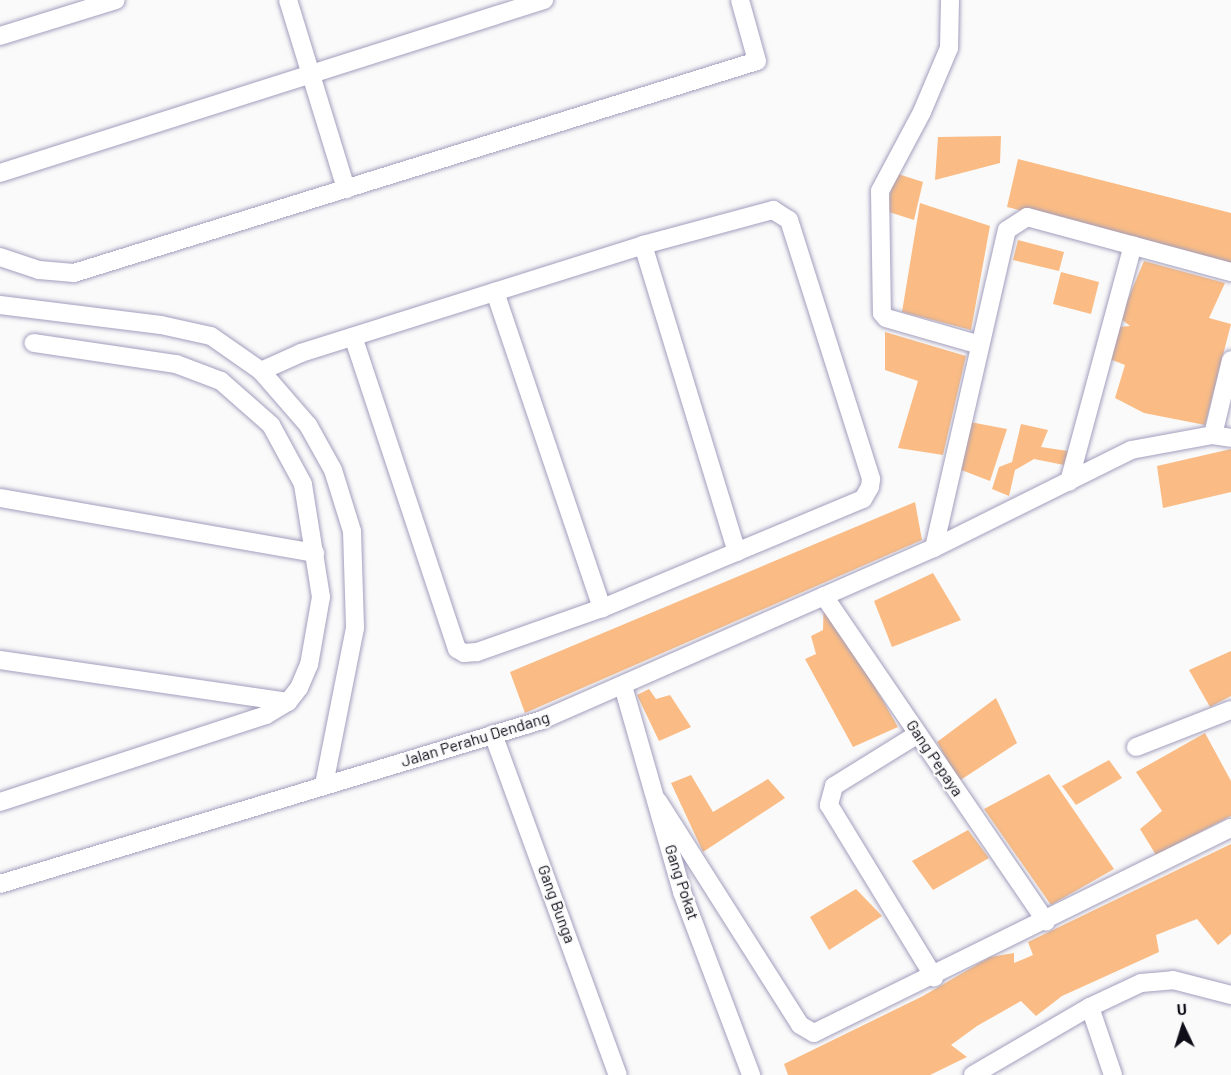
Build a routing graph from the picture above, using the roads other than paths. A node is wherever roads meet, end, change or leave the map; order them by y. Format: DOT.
graph roads {
  1 [pos="116,0"];
  2 [pos="288,0"];
  3 [pos="544,0"];
  4 [pos="740,0"];
  5 [pos="950,0"];
  6 [pos="0,36"];
  7 [pos="311,74"];
  8 [pos="0,173"];
  9 [pos="346,189"];
  10 [pos="643,245"];
  11 [pos="1133,245"];
  12 [pos="0,257"];
  13 [pos="1231,272"];
  14 [pos="495,292"];
  15 [pos="0,305"];
  16 [pos="353,337"];
  17 [pos="34,343"];
  18 [pos="981,345"];
  19 [pos="1231,360"];
  20 [pos="261,371"];
  21 [pos="1222,436"];
  22 [pos="1068,482"];
  23 [pos="0,498"];
  24 [pos="934,548"];
  25 [pos="737,552"];
  26 [pos="315,553"];
  27 [pos="824,596"];
  28 [pos="602,608"];
  29 [pos="0,660"];
  30 [pos="623,686"];
  31 [pos="288,702"];
  32 [pos="1231,710"];
  33 [pos="493,734"];
  34 [pos="918,734"];
  35 [pos="1136,747"];
  36 [pos="324,784"];
  37 [pos="657,801"];
  38 [pos="0,802"];
  39 [pos="1231,828"];
  40 [pos="707,881"];
  41 [pos="0,884"];
  42 [pos="682,892"];
  43 [pos="1046,921"];
  44 [pos="934,977"];
  45 [pos="1231,995"];
  46 [pos="1090,1007"];
  47 [pos="618,1075"];
  48 [pos="751,1075"];
  49 [pos="973,1075"];
  50 [pos="1113,1075"];
  1 -- 6 [label="street"];
  2 -- 7 [label="street"];
  3 -- 7 [label="street"];
  4 -- 9 [label="street"];
  5 -- 18 [label="street"];
  7 -- 8 [label="street"];
  7 -- 9 [label="street"];
  9 -- 12 [label="street"];
  10 -- 14 [label="street"];
  10 -- 25 [label="street"];
  10 -- 25 [label="street"];
  11 -- 13 [label="street"];
  11 -- 18 [label="street"];
  11 -- 22 [label="street"];
  14 -- 16 [label="street"];
  14 -- 28 [label="street"];
  15 -- 20 [label="street"];
  16 -- 20 [label="street"];
  16 -- 28 [label="street"];
  17 -- 26 [label="street"];
  18 -- 24 [label="street"];
  19 -- 21 [label="street"];
  20 -- 36 [label="street"];
  21 -- 22 [label="street, Jalan Perahu Dendang"];
  22 -- 24 [label="street, Jalan Perahu Dendang"];
  23 -- 26 [label="street"];
  24 -- 27 [label="street, Jalan Perahu Dendang"];
  25 -- 28 [label="street"];
  26 -- 31 [label="street"];
  27 -- 30 [label="street, Jalan Perahu Dendang"];
  27 -- 34 [label="street, Gang Pepaya"];
  29 -- 31 [label="street"];
  30 -- 33 [label="street, Jalan Perahu Dendang"];
  30 -- 37 [label="street, Gang Pokat"];
  31 -- 38 [label="street"];
  32 -- 35 [label="street"];
  33 -- 36 [label="street, Jalan Perahu Dendang"];
  33 -- 47 [label="street, Gang Bunga"];
  34 -- 43 [label="street, Gang Pepaya"];
  34 -- 44 [label="street"];
  36 -- 41 [label="street, Jalan Perahu Dendang"];
  37 -- 40 [label="street"];
  37 -- 42 [label="street, Gang Pokat"];
  39 -- 43 [label="street"];
  40 -- 42 [label="street"];
  40 -- 44 [label="street"];
  42 -- 48 [label="street, Gang Pokat"];
  43 -- 44 [label="street"];
  45 -- 46 [label="street"];
  46 -- 49 [label="street"];
  46 -- 50 [label="street"];
}
